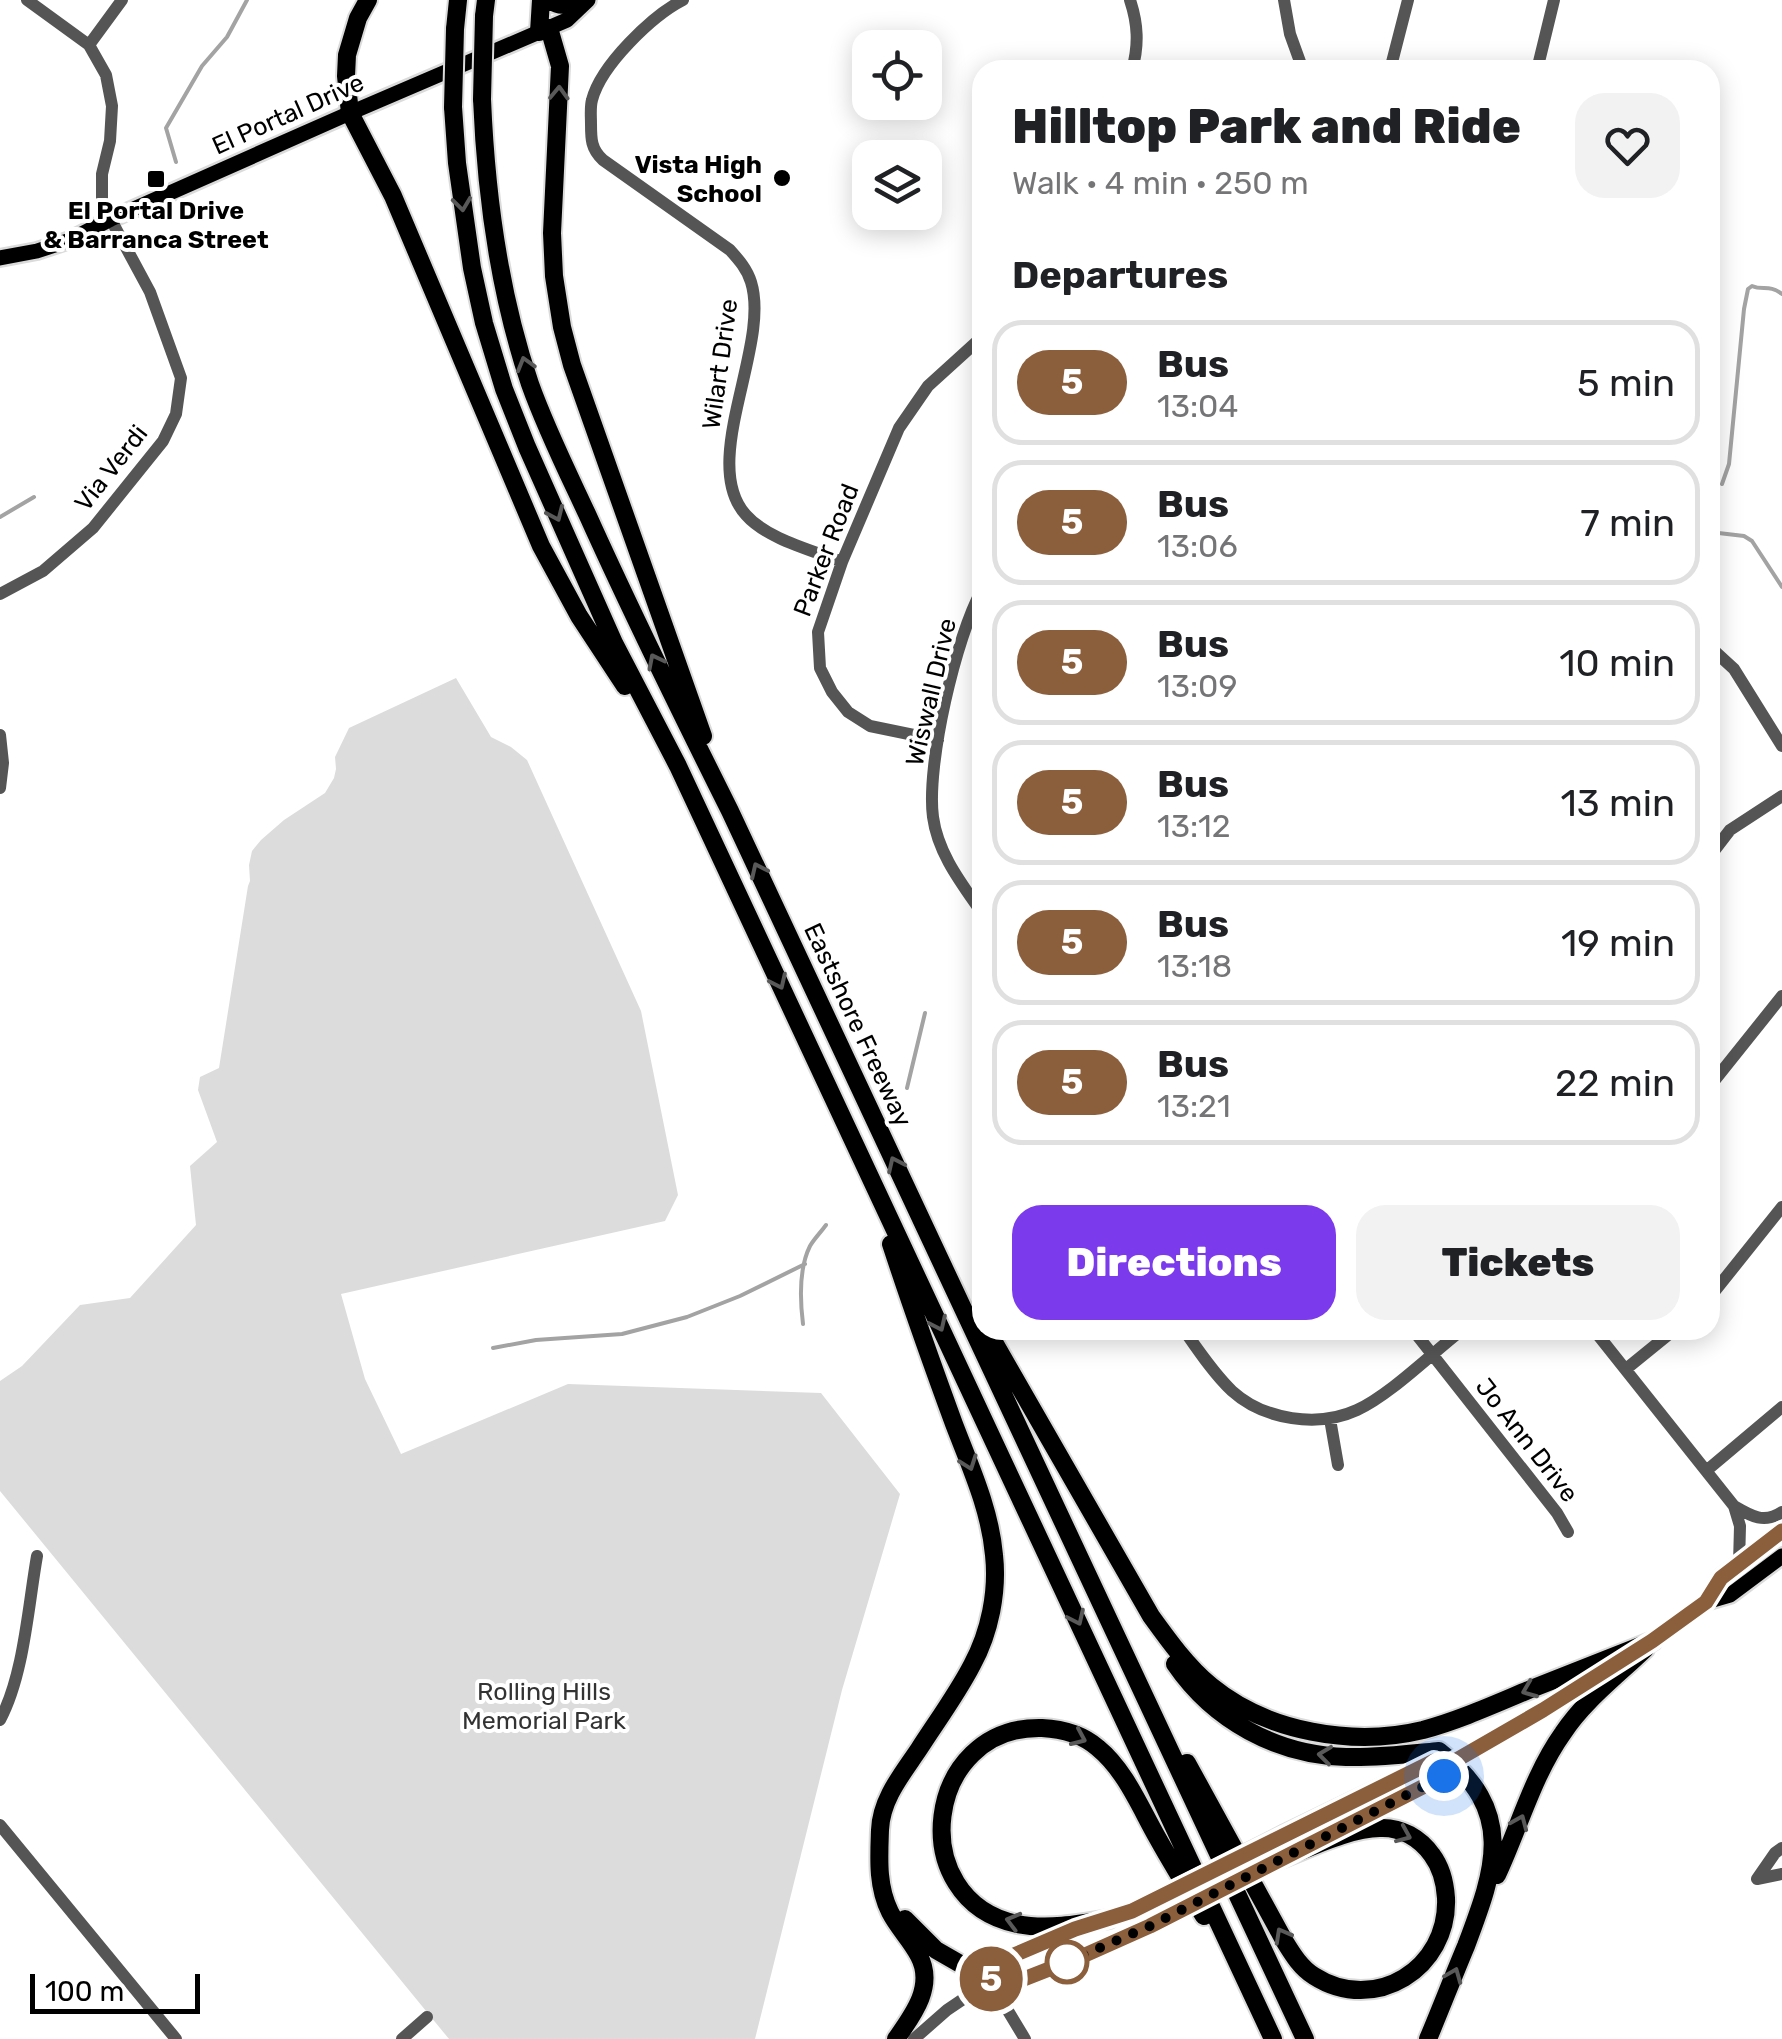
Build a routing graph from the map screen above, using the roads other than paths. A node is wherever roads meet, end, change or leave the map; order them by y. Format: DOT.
graph roads {
  1 [pos="27,0"];
  2 [pos="122,0"];
  3 [pos="368,0"];
  4 [pos="458,0"];
  5 [pos="541,0"];
  6 [pos="549,0"];
  7 [pos="576,0"];
  8 [pos="588,0"];
  9 [pos="683,0"];
  10 [pos="1130,0"];
  11 [pos="1284,0"];
  12 [pos="1408,0"];
  13 [pos="1554,0"];
  14 [pos="485,8"];
  15 [pos="544,30"];
  16 [pos="89,45"];
  17 [pos="1135,60"];
  18 [pos="1299,60"];
  19 [pos="1393,60"];
  20 [pos="1539,60"];
  21 [pos="350,113"];
  22 [pos="111,220"];
  23 [pos="0,258"];
  24 [pos="972,345"];
  25 [pos="842,562"];
  26 [pos="0,594"];
  27 [pos="972,613"];
  28 [pos="1720,657"];
  29 [pos="0,735"];
  30 [pos="938,740"];
  31 [pos="1782,746"];
  32 [pos="678,766"];
  33 [pos="0,788"];
  34 [pos="1782,796"];
  35 [pos="730,811"];
  36 [pos="1720,843"];
  37 [pos="972,899"];
  38 [pos="1782,996"];
  39 [pos="1720,1074"];
  40 [pos="868,1172"];
  41 [pos="1782,1206"];
  42 [pos="936,1252"];
  43 [pos="1720,1284"];
  44 [pos="972,1308"];
  45 [pos="972,1329"];
  46 [pos="977,1340"];
  47 [pos="993,1340"];
  48 [pos="1192,1340"];
  49 [pos="1420,1340"];
  50 [pos="1450,1340"];
  51 [pos="1602,1340"];
  52 [pos="1662,1340"];
  53 [pos="1432,1354"];
  54 [pos="1626,1369"];
  55 [pos="1782,1406"];
  56 [pos="1330,1419"];
  57 [pos="1338,1465"];
  58 [pos="1706,1471"];
  59 [pos="1734,1506"];
  60 [pos="1782,1512"];
  61 [pos="1782,1531"];
  62 [pos="1568,1532"];
  63 [pos="38,1556"];
  64 [pos="1782,1556"];
  65 [pos="1739,1564"];
  66 [pos="1137,1594"];
  67 [pos="1706,1602"];
  68 [pos="1114,1634"];
  69 [pos="1652,1641"];
  70 [pos="0,1720"];
  71 [pos="1453,1762"];
  72 [pos="0,1825"];
  73 [pos="1782,1848"];
  74 [pos="880,1854"];
  75 [pos="1278,1860"];
  76 [pos="1782,1874"];
  77 [pos="1479,1911"];
  78 [pos="1109,1919"];
  79 [pos="990,1981"];
  80 [pos="1257,2005"];
  81 [pos="427,2017"];
  82 [pos="176,2039"];
  83 [pos="402,2039"];
  84 [pos="896,2039"];
  85 [pos="914,2039"];
  86 [pos="1024,2039"];
  87 [pos="1273,2039"];
  88 [pos="1305,2039"];
  89 [pos="1428,2039"];
  1 -- 16 [label="street"];
  2 -- 16 [label="street"];
  3 -- 21 [label="highway"];
  4 -- 32 [label="highway, one-way, bridge"];
  5 -- 15 [label="highway"];
  6 -- 7 [label="highway"];
  8 -- 15 [label="main road, El Portal Drive"];
  9 -- 25 [label="street, Wilart Drive"];
  10 -- 17 [label="street"];
  11 -- 18 [label="street"];
  12 -- 19 [label="street"];
  13 -- 20 [label="street"];
  35 -- 14 [label="highway, Eastshore Freeway, one-way, bridge"];
  15 -- 21 [label="main road, El Portal Drive"];
  35 -- 15 [label="highway, one-way"];
  16 -- 22 [label="street, Via Verdi"];
  21 -- 22 [label="main road, El Portal Drive"];
  21 -- 32 [label="highway"];
  22 -- 23 [label="main road, El Portal Drive"];
  22 -- 26 [label="street, Via Verdi"];
  24 -- 25 [label="street, Parker Road"];
  25 -- 30 [label="street, Parker Road"];
  27 -- 30 [label="street, Wiswall Drive"];
  28 -- 31 [label="street"];
  29 -- 33 [label="street"];
  30 -- 37 [label="street, Wiswall Drive"];
  32 -- 40 [label="highway, one-way"];
  34 -- 36 [label="street"];
  42 -- 35 [label="highway, Eastshore Freeway, one-way"];
  38 -- 39 [label="street"];
  40 -- 74 [label="highway, one-way"];
  40 -- 80 [label="highway, one-way"];
  41 -- 43 [label="street"];
  42 -- 44 [label="highway"];
  42 -- 45 [label="highway, Eastshore Freeway"];
  46 -- 68 [label="highway, Eastshore Freeway"];
  47 -- 66 [label="highway"];
  48 -- 56 [label="street"];
  49 -- 53 [label="street, Jo Ann Drive"];
  50 -- 53 [label="street"];
  51 -- 54 [label="street"];
  52 -- 54 [label="street"];
  53 -- 56 [label="street"];
  53 -- 62 [label="street, Jo Ann Drive"];
  54 -- 58 [label="street"];
  55 -- 58 [label="street"];
  56 -- 57 [label="street"];
  58 -- 59 [label="street"];
  59 -- 60 [label="street"];
  59 -- 65 [label="street"];
  61 -- 65 [label="main road"];
  63 -- 70 [label="street"];
  64 -- 67 [label="main road"];
  65 -- 67 [label="main road"];
  69 -- 66 [label="highway, one-way"];
  71 -- 66 [label="highway, one-way"];
  67 -- 69 [label="main road"];
  75 -- 68 [label="highway, one-way"];
  68 -- 88 [label="highway, Eastshore Freeway"];
  69 -- 71 [label="main road"];
  77 -- 69 [label="highway, one-way"];
  71 -- 75 [label="main road"];
  71 -- 77 [label="highway"];
  71 -- 78 [label="main road, bridge"];
  72 -- 82 [label="street"];
  73 -- 76 [label="street"];
  74 -- 79 [label="highway"];
  74 -- 84 [label="highway"];
  75 -- 79 [label="main road, bridge"];
  89 -- 77 [label="highway, one-way"];
  78 -- 79 [label="street"];
  78 -- 80 [label="highway, one-way"];
  79 -- 85 [label="street"];
  79 -- 86 [label="street"];
  80 -- 87 [label="highway"];
  81 -- 83 [label="street"];
}
